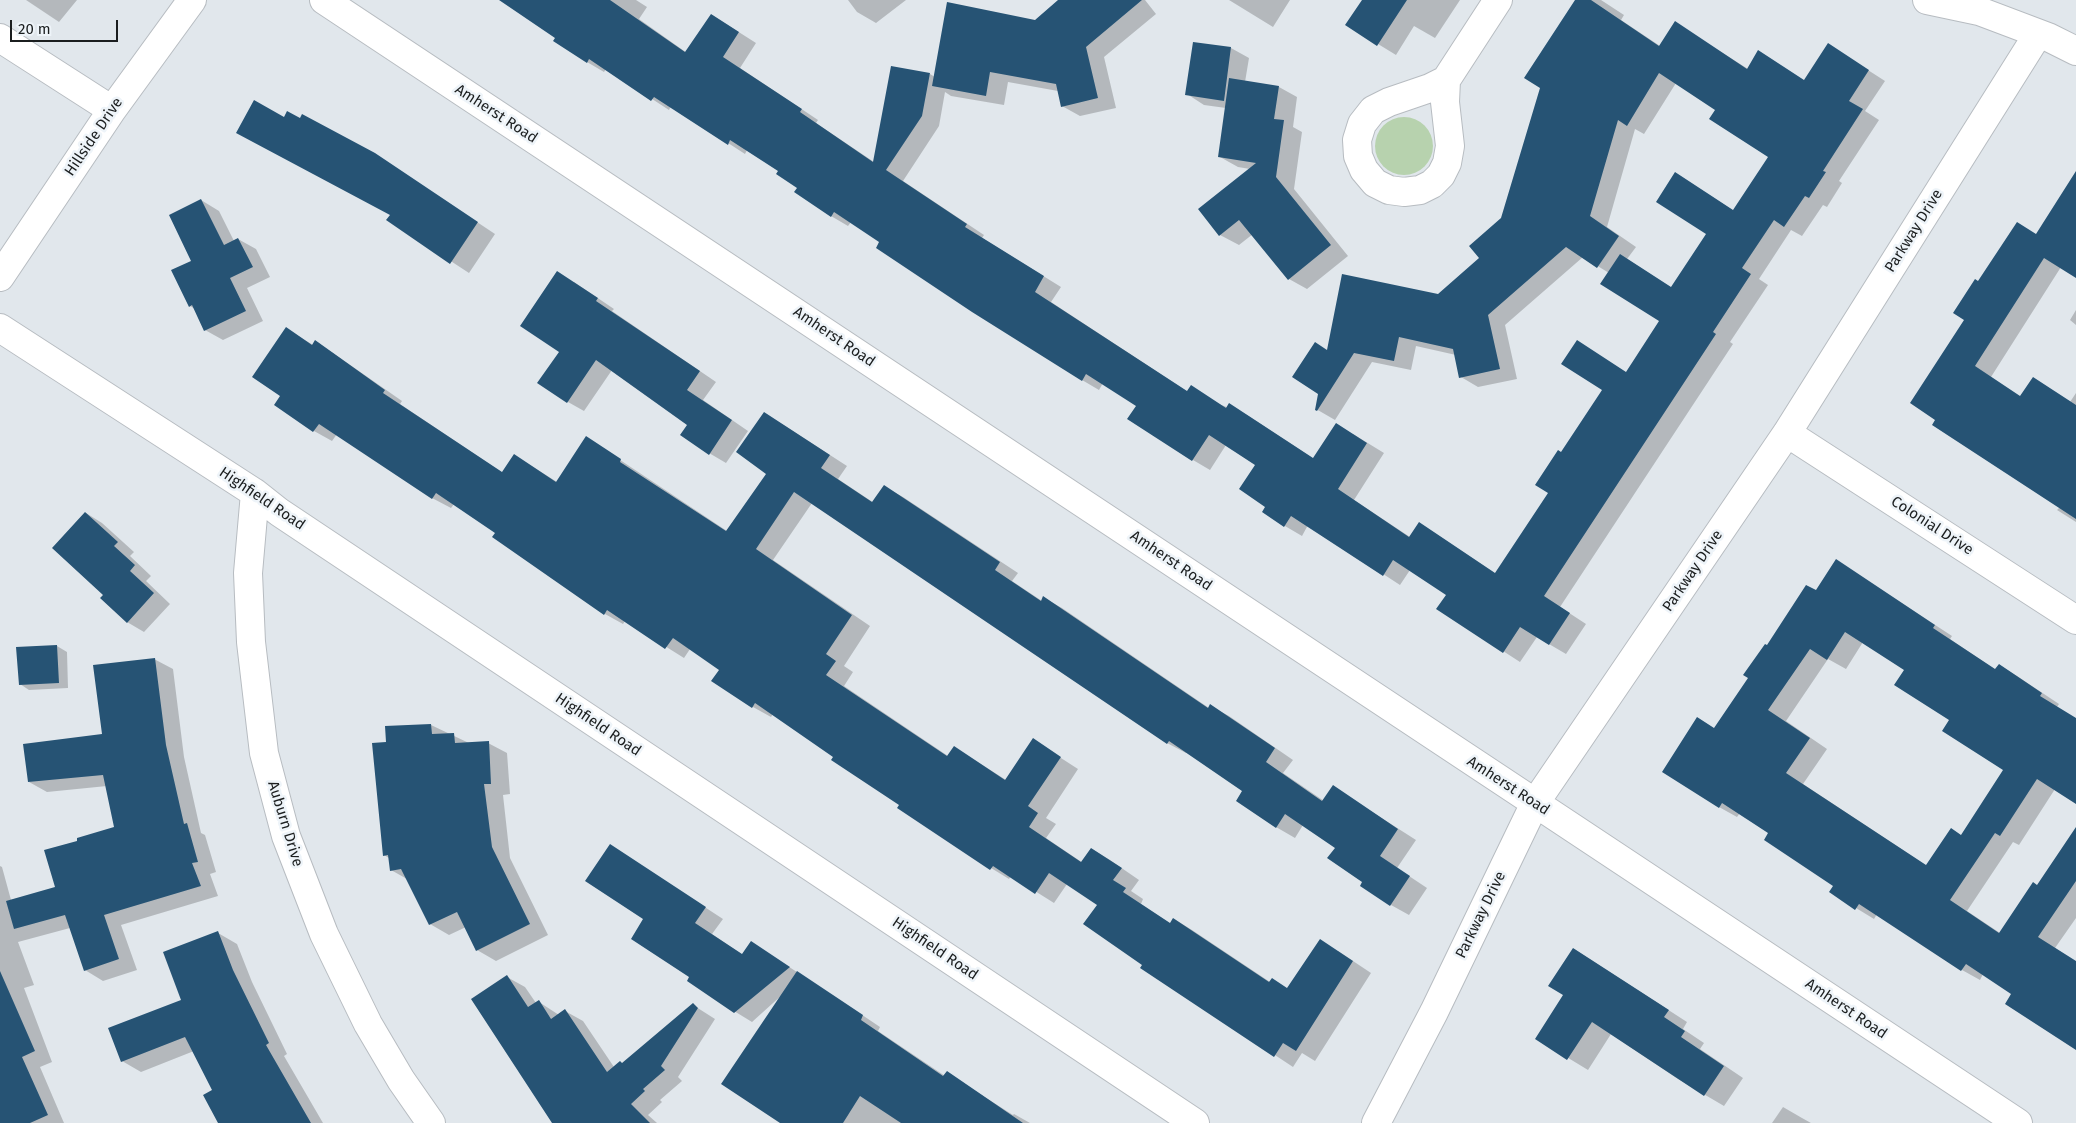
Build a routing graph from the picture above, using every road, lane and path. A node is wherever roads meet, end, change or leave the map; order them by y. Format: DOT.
graph roads {
  1 [pos="192,0"];
  2 [pos="324,0"];
  3 [pos="1498,0"];
  4 [pos="1927,0"];
  5 [pos="2038,34"];
  6 [pos="0,38"];
  7 [pos="2076,51"];
  8 [pos="1446,80"];
  9 [pos="112,110"];
  10 [pos="0,278"];
  11 [pos="0,328"];
  12 [pos="1787,433"];
  13 [pos="255,493"];
  14 [pos="2076,620"];
  15 [pos="1535,803"];
  16 [pos="431,1123"];
  17 [pos="1195,1123"];
  18 [pos="1376,1123"];
  19 [pos="2018,1123"];
  1 -- 9 [label="street, Hillside Drive"];
  2 -- 15 [label="street, Amherst Road"];
  3 -- 8 [label="street"];
  4 -- 5 [label="street"];
  5 -- 7 [label="street"];
  5 -- 12 [label="street, Parkway Drive"];
  6 -- 9 [label="street"];
  9 -- 10 [label="street, Hillside Drive"];
  11 -- 13 [label="street, Highfield Road"];
  12 -- 14 [label="street, Colonial Drive"];
  12 -- 15 [label="street, Parkway Drive"];
  13 -- 16 [label="street, Auburn Drive"];
  13 -- 17 [label="street, Highfield Road"];
  15 -- 18 [label="street, Parkway Drive"];
  15 -- 19 [label="street, Amherst Road"];
}
